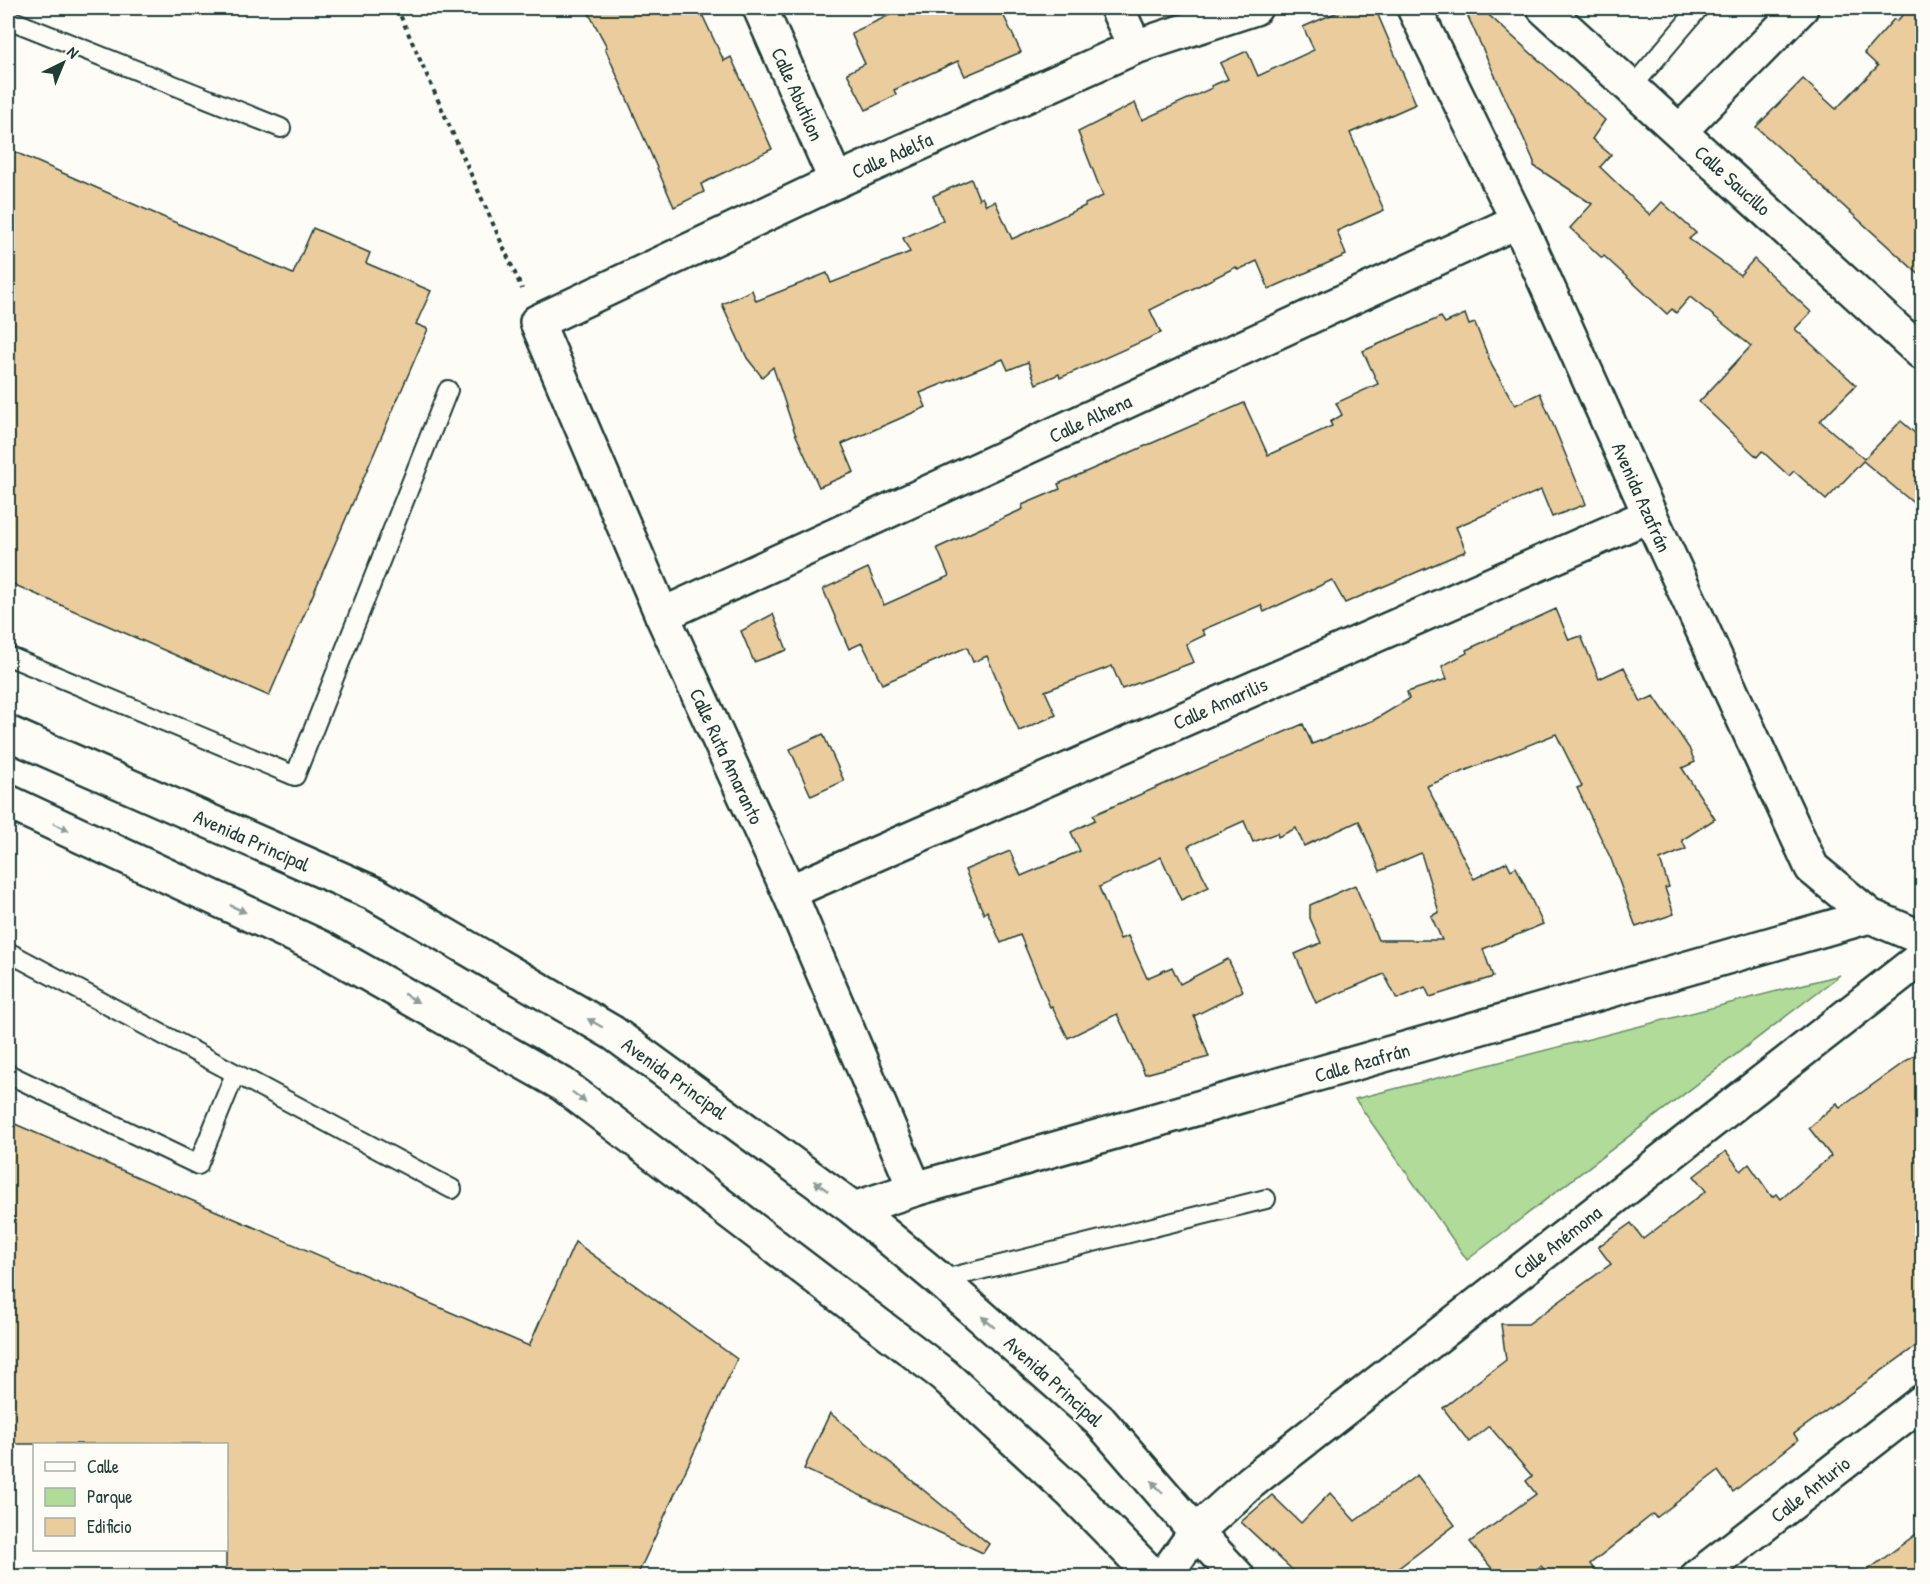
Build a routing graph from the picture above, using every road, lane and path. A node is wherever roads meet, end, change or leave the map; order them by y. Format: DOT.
graph roads {
  1 [pos="397,8"];
  2 [pos="760,8"];
  3 [pos="1117,8"];
  4 [pos="1255,8"];
  5 [pos="1414,8"];
  6 [pos="1699,8"];
  7 [pos="1801,8"];
  8 [pos="1550,9"];
  9 [pos="8,19"];
  10 [pos="1135,47"];
  11 [pos="1632,87"];
  12 [pos="281,128"];
  13 [pos="1680,131"];
  14 [pos="836,181"];
  15 [pos="1518,221"];
  16 [pos="537,322"];
  17 [pos="1919,344"];
  18 [pos="448,390"];
  19 [pos="1650,515"];
  20 [pos="662,615"];
  21 [pos="8,656"];
  22 [pos="8,732"];
  23 [pos="8,802"];
  24 [pos="789,892"];
  25 [pos="1870,916"];
  26 [pos="1923,938"];
  27 [pos="8,952"];
  28 [pos="1923,957"];
  29 [pos="8,1074"];
  30 [pos="235,1074"];
  31 [pos="453,1189"];
  32 [pos="915,1189"];
  33 [pos="1266,1199"];
  34 [pos="854,1209"];
  35 [pos="940,1280"];
  36 [pos="1923,1402"];
  37 [pos="1196,1532"];
  38 [pos="1153,1576"];
  39 [pos="1164,1576"];
  40 [pos="1237,1576"];
  41 [pos="1698,1576"];
  1 -- 16 [label="path"];
  2 -- 14 [label="street, Calle Abutilon"];
  3 -- 10 [label="street"];
  4 -- 10 [label="street, Calle Adelfa"];
  5 -- 15 [label="street, Avenida Azafrán"];
  6 -- 11 [label="lane"];
  7 -- 13 [label="street"];
  8 -- 11 [label="street, Calle Saucillo"];
  9 -- 12 [label="lane"];
  10 -- 14 [label="street, Calle Adelfa"];
  11 -- 13 [label="street, Calle Saucillo"];
  13 -- 17 [label="street, Calle Saucillo"];
  14 -- 16 [label="street, Calle Adelfa"];
  15 -- 19 [label="street, Avenida Azafrán"];
  15 -- 20 [label="street, Calle Alhena"];
  16 -- 20 [label="street, Calle Ruta Amaranto"];
  18 -- 21 [label="lane"];
  19 -- 24 [label="street, Calle Amarilis"];
  19 -- 25 [label="street, Avenida Azafrán"];
  20 -- 24 [label="street, Calle Ruta Amaranto"];
  34 -- 22 [label="street, Avenida Principal, one-way"];
  23 -- 38 [label="street, one-way"];
  24 -- 32 [label="street, Calle Ruta Amaranto"];
  25 -- 26 [label="street, Avenida Azafrán"];
  25 -- 32 [label="street, Calle Azafrán"];
  27 -- 30 [label="lane"];
  28 -- 37 [label="street, Calle Anémona"];
  29 -- 30 [label="lane"];
  30 -- 31 [label="lane"];
  32 -- 34 [label="street, Calle Azafrán"];
  33 -- 35 [label="lane"];
  34 -- 35 [label="street, Avenida Principal"];
  37 -- 35 [label="street, Avenida Principal, one-way"];
  36 -- 41 [label="street, Calle Anturio"];
  37 -- 39 [label="street"];
  37 -- 40 [label="street, Avenida Principal"];
}
